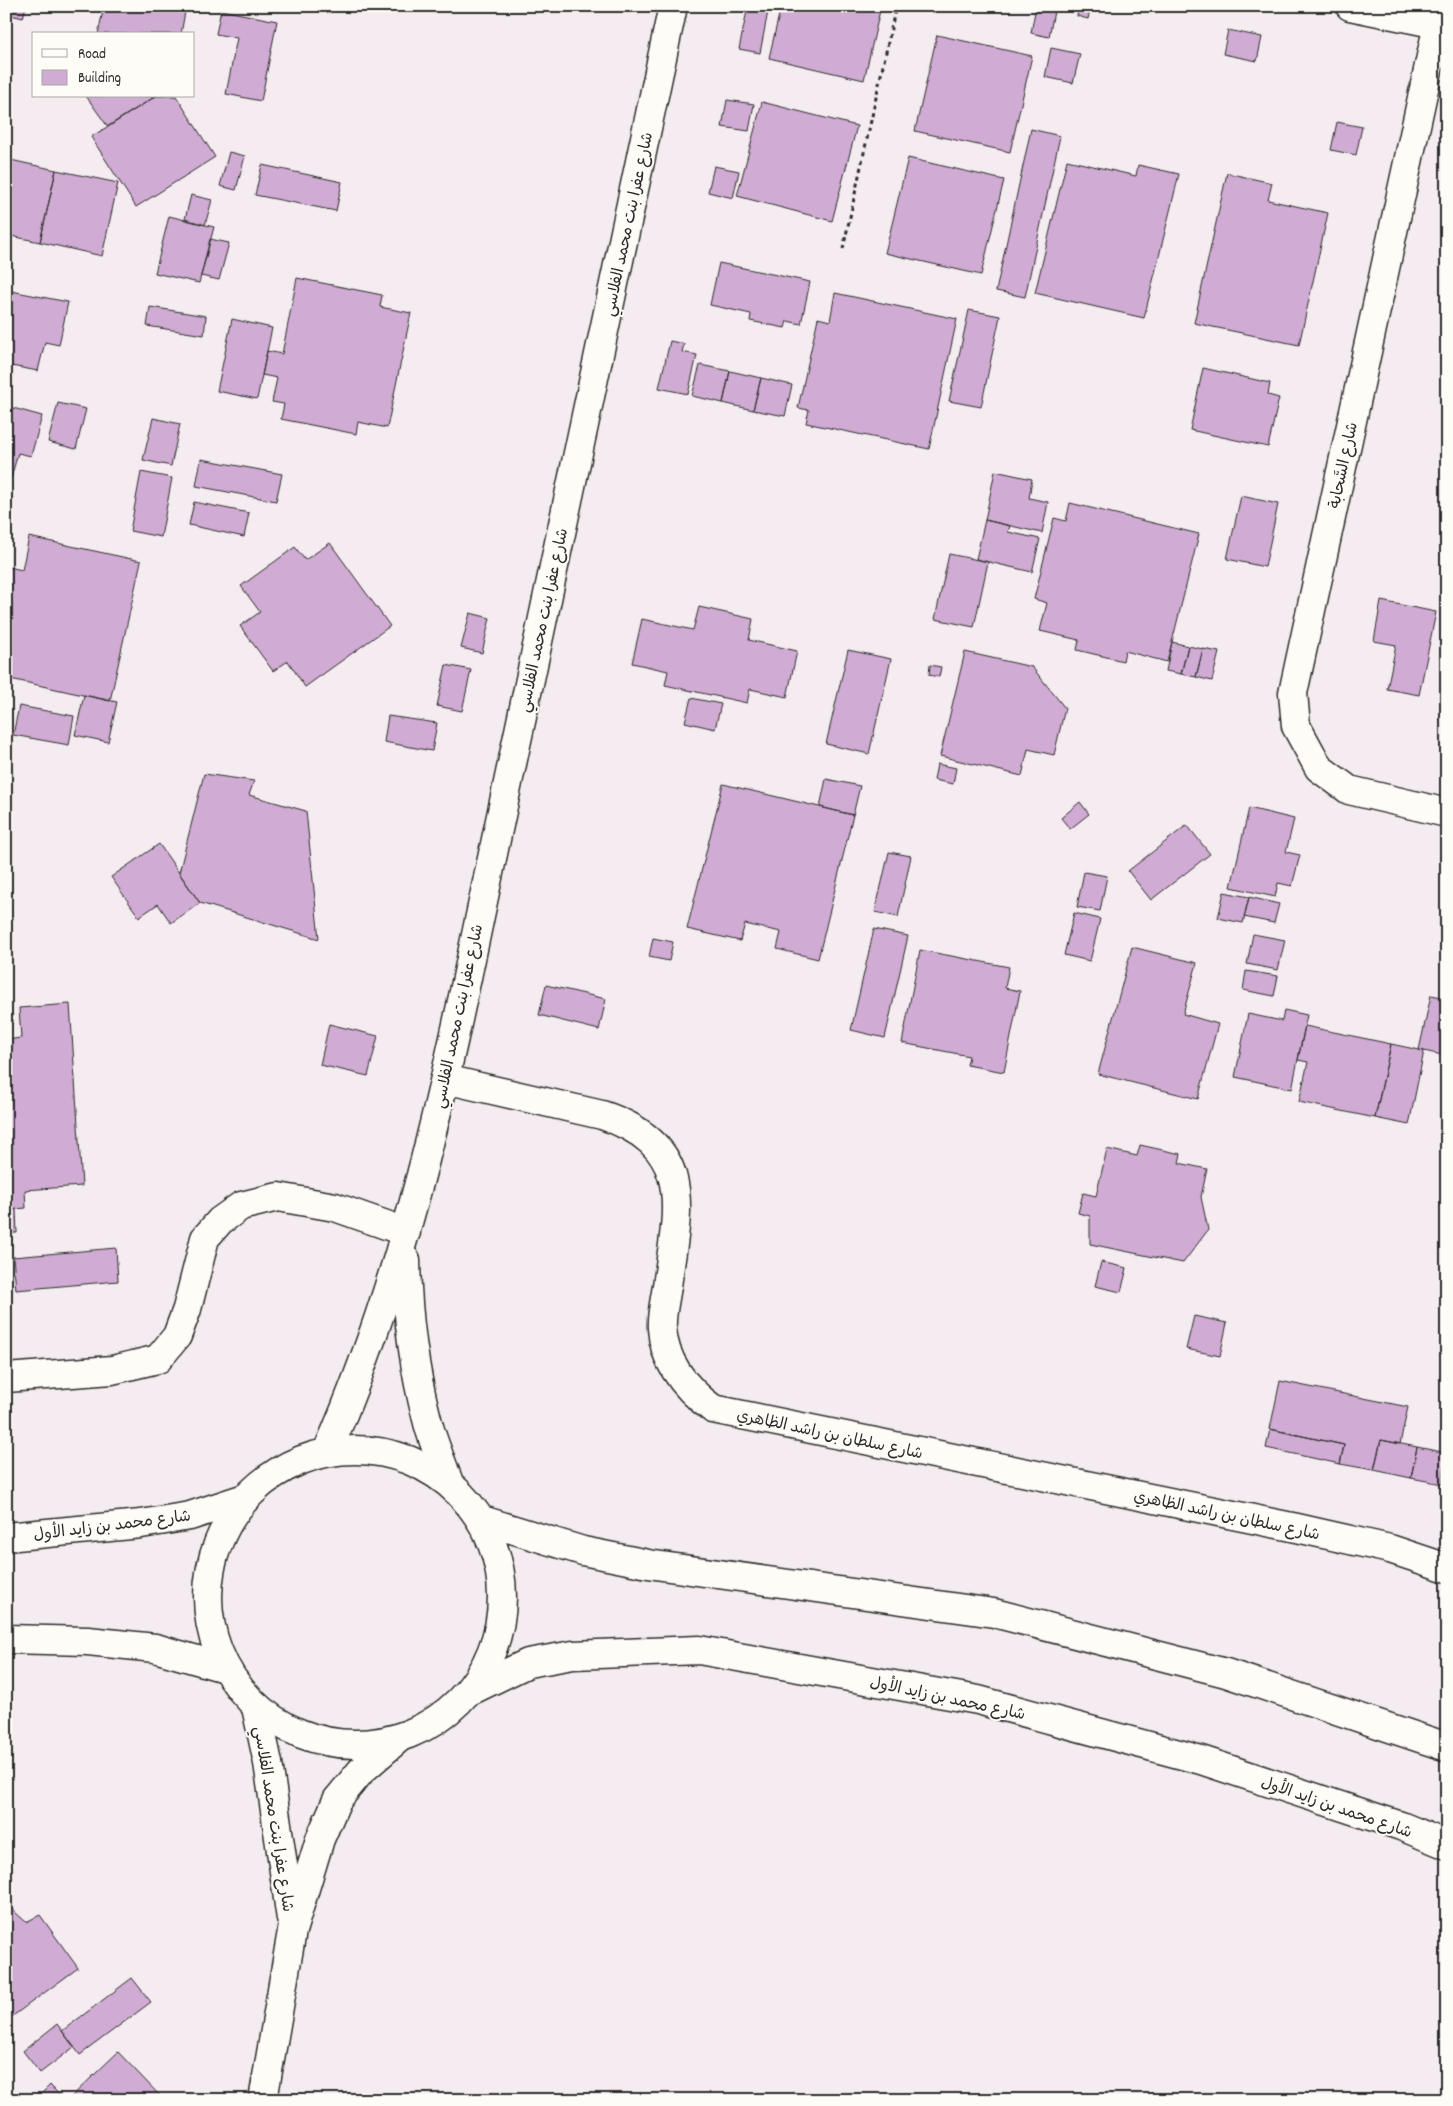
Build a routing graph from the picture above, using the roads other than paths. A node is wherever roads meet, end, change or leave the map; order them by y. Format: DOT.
graph roads {
  1 [pos="673,6"];
  2 [pos="1350,6"];
  3 [pos="1442,25"];
  4 [pos="1447,813"];
  5 [pos="445,1079"];
  6 [pos="406,1232"];
  7 [pos="6,1378"];
  8 [pos="327,1452"];
  9 [pos="448,1480"];
  10 [pos="245,1498"];
  11 [pos="482,1520"];
  12 [pos="6,1537"];
  13 [pos="1447,1568"];
  14 [pos="6,1640"];
  15 [pos="224,1668"];
  16 [pos="468,1692"];
  17 [pos="256,1708"];
  18 [pos="399,1738"];
  19 [pos="1447,1747"];
  20 [pos="1447,1845"];
  21 [pos="292,1931"];
  22 [pos="263,2100"];
  1 -- 5 [label="street, شارع عفرا بنت محمد الفلاسي"];
  2 -- 3 [label="street"];
  3 -- 4 [label="street, شارع السَّحابة"];
  5 -- 6 [label="street, شارع عفرا بنت محمد الفلاسي"];
  5 -- 13 [label="street, شارع سلطان بن راشد الظاهري"];
  6 -- 7 [label="street"];
  6 -- 8 [label="street, شارع عفرا بنت محمد الفلاسي"];
  6 -- 9 [label="street, شارع عفرا بنت محمد الفلاسي"];
  8 -- 9 [label="street"];
  8 -- 10 [label="street"];
  9 -- 11 [label="street"];
  10 -- 12 [label="street, شارع محمد بن زايد الأول"];
  10 -- 15 [label="street"];
  11 -- 16 [label="street"];
  11 -- 19 [label="street"];
  14 -- 15 [label="street"];
  15 -- 17 [label="street"];
  16 -- 18 [label="street"];
  16 -- 20 [label="street, شارع محمد بن زايد الأول"];
  17 -- 18 [label="street"];
  17 -- 21 [label="street, شارع عفرا بنت محمد الفلاسي"];
  18 -- 21 [label="street, شارع عفرا بنت محمد الفلاسي"];
  21 -- 22 [label="street, شارع عفرا بنت محمد الفلاسي"];
}
